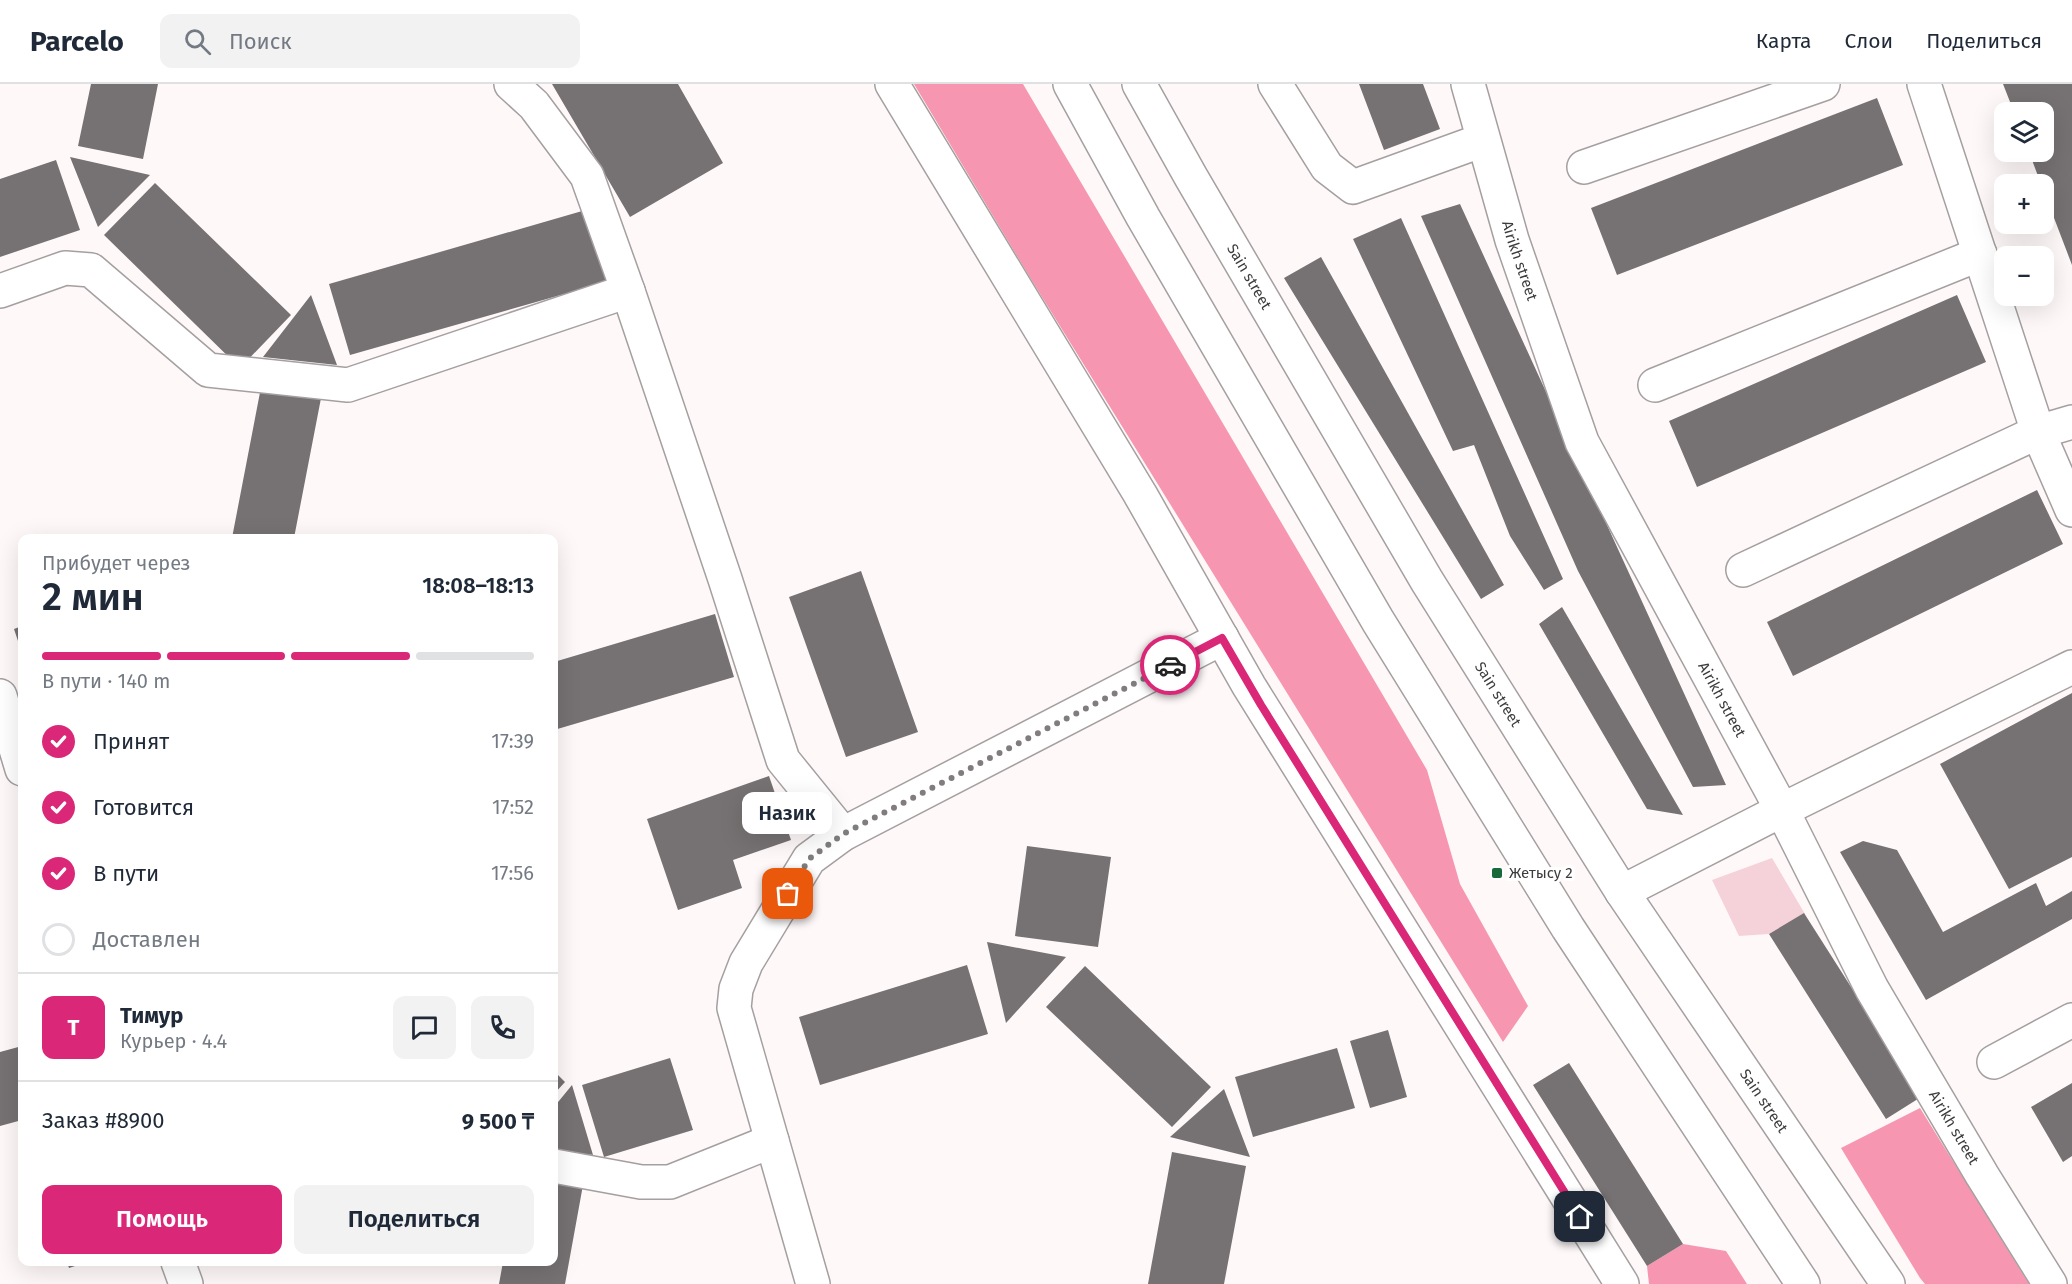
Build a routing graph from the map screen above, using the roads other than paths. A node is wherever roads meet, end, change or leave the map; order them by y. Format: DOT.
graph roads {
  1 [pos="511,84"];
  2 [pos="892,84"];
  3 [pos="1070,84"];
  4 [pos="1139,84"];
  5 [pos="1275,84"];
  6 [pos="1468,84"];
  7 [pos="1823,84"];
  8 [pos="1924,84"];
  9 [pos="1484,140"];
  10 [pos="1584,167"];
  11 [pos="1980,254"];
  12 [pos="0,291"];
  13 [pos="628,291"];
  14 [pos="1655,385"];
  15 [pos="2072,422"];
  16 [pos="2038,432"];
  17 [pos="2072,510"];
  18 [pos="1743,570"];
  19 [pos="1222,638"];
  20 [pos="2072,667"];
  21 [pos="0,696"];
  22 [pos="11,733"];
  23 [pos="18,756"];
  24 [pos="1782,810"];
  25 [pos="843,834"];
  26 [pos="1622,892"];
  27 [pos="2072,1020"];
  28 [pos="1994,1062"];
  29 [pos="772,1141"];
  30 [pos="558,1167"];
  31 [pos="179,1266"];
  32 [pos="186,1284"];
  33 [pos="813,1284"];
  34 [pos="1622,1284"];
  35 [pos="1803,1284"];
  36 [pos="1888,1284"];
  37 [pos="2050,1284"];
  1 -- 13 [label="street"];
  2 -- 19 [label="street"];
  3 -- 35 [label="street"];
  4 -- 26 [label="street, Sain street"];
  5 -- 9 [label="street"];
  6 -- 9 [label="street, Airikh street"];
  7 -- 10 [label="street"];
  8 -- 11 [label="street"];
  9 -- 24 [label="street, Airikh street"];
  11 -- 14 [label="street"];
  11 -- 16 [label="street"];
  12 -- 13 [label="street"];
  13 -- 25 [label="street"];
  15 -- 16 [label="street"];
  16 -- 17 [label="street"];
  16 -- 18 [label="street"];
  19 -- 25 [label="street"];
  19 -- 34 [label="street"];
  20 -- 24 [label="street"];
  21 -- 22 [label="street"];
  22 -- 23 [label="street"];
  24 -- 26 [label="street"];
  24 -- 37 [label="street, Airikh street"];
  25 -- 29 [label="street"];
  26 -- 36 [label="street, Sain street"];
  27 -- 28 [label="street"];
  29 -- 30 [label="street"];
  29 -- 33 [label="street"];
  31 -- 32 [label="street"];
}
